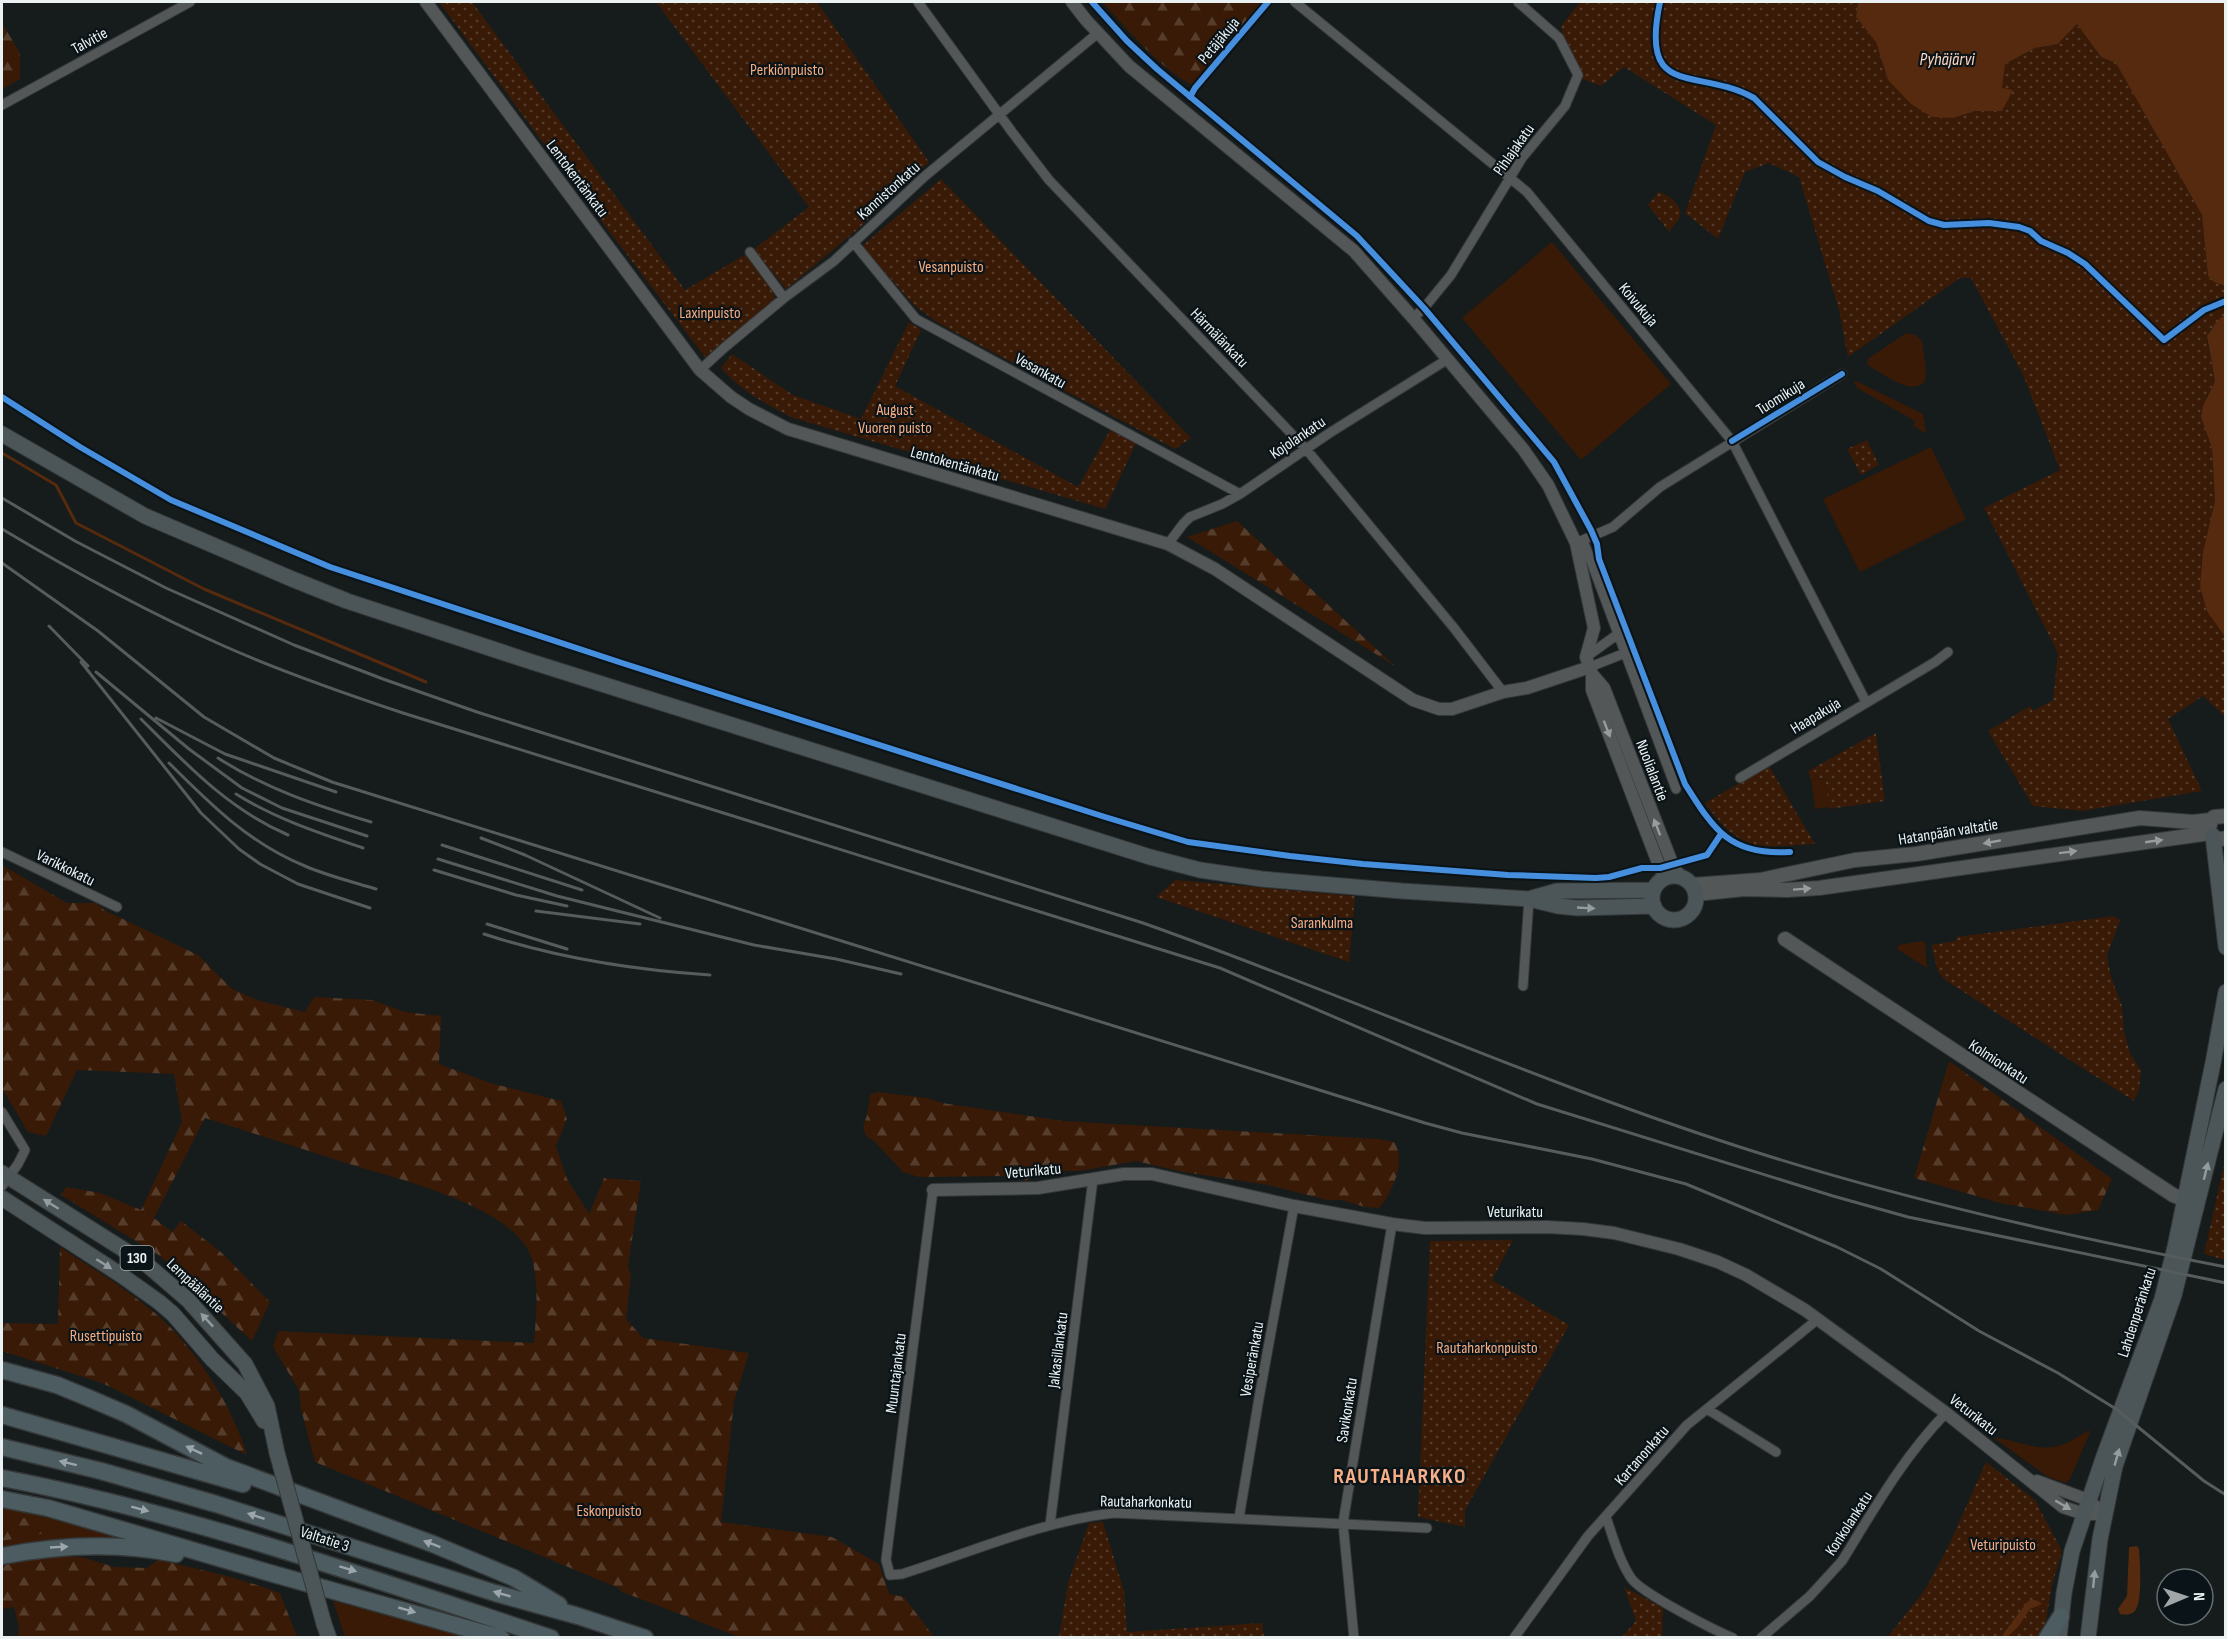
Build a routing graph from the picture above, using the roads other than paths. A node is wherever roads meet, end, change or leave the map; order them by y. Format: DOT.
graph roads {
  1 [pos="190,2"];
  2 [pos="426,2"];
  3 [pos="918,2"];
  4 [pos="1072,2"];
  5 [pos="1295,2"];
  6 [pos="1518,2"];
  7 [pos="1098,33"];
  8 [pos="2,105"];
  9 [pos="1000,115"];
  10 [pos="1509,178"];
  11 [pos="853,242"];
  12 [pos="750,252"];
  13 [pos="784,298"];
  14 [pos="1413,318"];
  15 [pos="1448,359"];
  16 [pos="700,370"];
  17 [pos="1842,374"];
  18 [pos="2,434"];
  19 [pos="1732,441"];
  20 [pos="1306,449"];
  21 [pos="1240,494"];
  22 [pos="1579,542"];
  23 [pos="1168,543"];
  24 [pos="1618,634"];
  25 [pos="1948,652"];
  26 [pos="1625,653"];
  27 [pos="1590,666"];
  28 [pos="1503,692"];
  29 [pos="1866,702"];
  30 [pos="1740,778"];
  31 [pos="1676,789"];
  32 [pos="2226,816"];
  33 [pos="2212,832"];
  34 [pos="2,852"];
  35 [pos="1666,877"];
  36 [pos="1690,886"];
  37 [pos="1529,898"];
  38 [pos="1654,898"];
  39 [pos="117,907"];
  40 [pos="1785,939"];
  41 [pos="2226,947"];
  42 [pos="1523,986"];
  43 [pos="2226,992"];
  44 [pos="2226,1089"];
  45 [pos="2,1112"];
  46 [pos="4,1178"];
  47 [pos="1093,1179"];
  48 [pos="933,1190"];
  49 [pos="2,1198"];
  50 [pos="2191,1203"];
  51 [pos="1294,1206"];
  52 [pos="1392,1224"];
  53 [pos="1818,1319"];
  54 [pos="2,1370"];
  55 [pos="1707,1409"];
  56 [pos="1946,1413"];
  57 [pos="2,1415"];
  58 [pos="7,1448"];
  59 [pos="1776,1452"];
  60 [pos="278,1453"];
  61 [pos="2,1478"];
  62 [pos="2,1499"];
  63 [pos="2086,1507"];
  64 [pos="345,1512"];
  65 [pos="2104,1514"];
  66 [pos="1606,1517"];
  67 [pos="1239,1518"];
  68 [pos="1343,1523"];
  69 [pos="1050,1525"];
  70 [pos="1426,1528"];
  71 [pos="2,1556"];
  72 [pos="886,1560"];
  73 [pos="270,1573"];
  74 [pos="578,1616"];
  75 [pos="2061,1616"];
  76 [pos="326,1630"];
  77 [pos="501,1638"];
  78 [pos="551,1638"];
  79 [pos="645,1638"];
  80 [pos="1354,1638"];
  81 [pos="1514,1638"];
  82 [pos="1733,1638"];
  83 [pos="1761,1638"];
  84 [pos="2047,1638"];
  85 [pos="2059,1638"];
  86 [pos="2088,1638"];
  1 -- 8 [label="street, Talvitie"];
  2 -- 16 [label="street, Lentokentänkatu"];
  3 -- 9 [label="street, Härmälänkatu"];
  4 -- 7 [label="street, Nuolialantie"];
  5 -- 10 [label="street, Koivukuja"];
  6 -- 10 [label="street, Pihlajakatu"];
  7 -- 9 [label="street, Kannistonkatu"];
  7 -- 14 [label="street, Nuolialantie"];
  9 -- 11 [label="street, Kannistonkatu"];
  9 -- 20 [label="street, Härmälänkatu"];
  10 -- 14 [label="street, Pihlajakatu"];
  10 -- 19 [label="street, Koivukuja"];
  11 -- 13 [label="street, Kannistonkatu"];
  11 -- 21 [label="street, Vesankatu"];
  12 -- 13 [label="street"];
  13 -- 16 [label="street, Kannistonkatu"];
  14 -- 15 [label="street, Nuolialantie"];
  15 -- 20 [label="street, Kojolankatu"];
  15 -- 22 [label="street, Nuolialantie"];
  16 -- 23 [label="street, Lentokentänkatu"];
  17 -- 19 [label="street, Tuomikuja"];
  18 -- 37 [label="main road"];
  19 -- 22 [label="street, Tuomikuja"];
  19 -- 29 [label="street, Koivukuja"];
  20 -- 21 [label="street, Kojolankatu"];
  20 -- 28 [label="street, Härmälänkatu"];
  21 -- 23 [label="street, Kojolankatu"];
  22 -- 24 [label="street"];
  22 -- 27 [label="street, Nuolialantie"];
  23 -- 28 [label="street, Lentokentänkatu"];
  24 -- 26 [label="street"];
  24 -- 27 [label="street"];
  25 -- 29 [label="street, Haapakuja"];
  26 -- 27 [label="street"];
  26 -- 31 [label="street"];
  27 -- 28 [label="street, Lentokentänkatu"];
  27 -- 35 [label="street, Nuolialantie, one-way"];
  36 -- 27 [label="street, Nuolialantie, one-way"];
  29 -- 30 [label="street, Haapakuja"];
  32 -- 33 [label="main road"];
  36 -- 33 [label="main road, one-way"];
  33 -- 36 [label="main road, Hatanpään valtatie, one-way"];
  33 -- 41 [label="main road"];
  34 -- 39 [label="street, Varikkokatu"];
  35 -- 36 [label="main road"];
  35 -- 38 [label="main road"];
  36 -- 38 [label="main road"];
  37 -- 38 [label="main road"];
  37 -- 42 [label="street"];
  40 -- 50 [label="main road, Kolmionkatu"];
  43 -- 50 [label="main road, Lahdenperänkatu"];
  50 -- 44 [label="main road, Lahdenperänkatu, one-way"];
  45 -- 46 [label="street"];
  60 -- 46 [label="main road, Lempääläntie / 130, one-way"];
  47 -- 48 [label="street, Veturikatu"];
  47 -- 51 [label="street, Veturikatu"];
  47 -- 69 [label="street, Jalkasillankatu"];
  48 -- 72 [label="street, Muuntajankatu"];
  49 -- 60 [label="main road, Lempääläntie / 130, one-way"];
  50 -- 63 [label="main road, Lahdenperänkatu"];
  65 -- 50 [label="main road, Lahdenperänkatu, one-way"];
  51 -- 52 [label="street, Veturikatu"];
  51 -- 67 [label="street, Vesiperänkatu"];
  52 -- 53 [label="street, Veturikatu"];
  52 -- 68 [label="street, Savikonkatu"];
  53 -- 55 [label="street, Kartanonkatu"];
  53 -- 56 [label="street, Veturikatu"];
  64 -- 54 [label="highway, one-way"];
  55 -- 59 [label="street"];
  55 -- 66 [label="street, Kartanonkatu"];
  56 -- 63 [label="street, Veturikatu"];
  56 -- 83 [label="street, Konkolankatu"];
  57 -- 64 [label="highway"];
  74 -- 58 [label="highway, Valtatie 3, one-way"];
  60 -- 76 [label="main road, Lempääläntie / 130, bridge"];
  61 -- 78 [label="highway, Valtatie 3, one-way"];
  62 -- 73 [label="highway"];
  63 -- 65 [label="street, Veturikatu"];
  63 -- 75 [label="main road, Lahdenperänkatu"];
  74 -- 64 [label="highway, one-way"];
  86 -- 65 [label="main road, Lahdenperänkatu, one-way"];
  66 -- 81 [label="street, Kartanonkatu"];
  66 -- 82 [label="street"];
  67 -- 68 [label="street, Rautaharkonkatu"];
  67 -- 69 [label="street, Rautaharkonkatu"];
  68 -- 70 [label="street, Rautaharkonkatu"];
  68 -- 80 [label="street, Savikonkatu"];
  69 -- 72 [label="street, Rautaharkonkatu"];
  71 -- 73 [label="highway, one-way"];
  73 -- 77 [label="highway, one-way"];
  74 -- 79 [label="highway, Valtatie 3"];
  75 -- 84 [label="highway"];
  75 -- 85 [label="main road, Lahdenperänkatu"];
}
